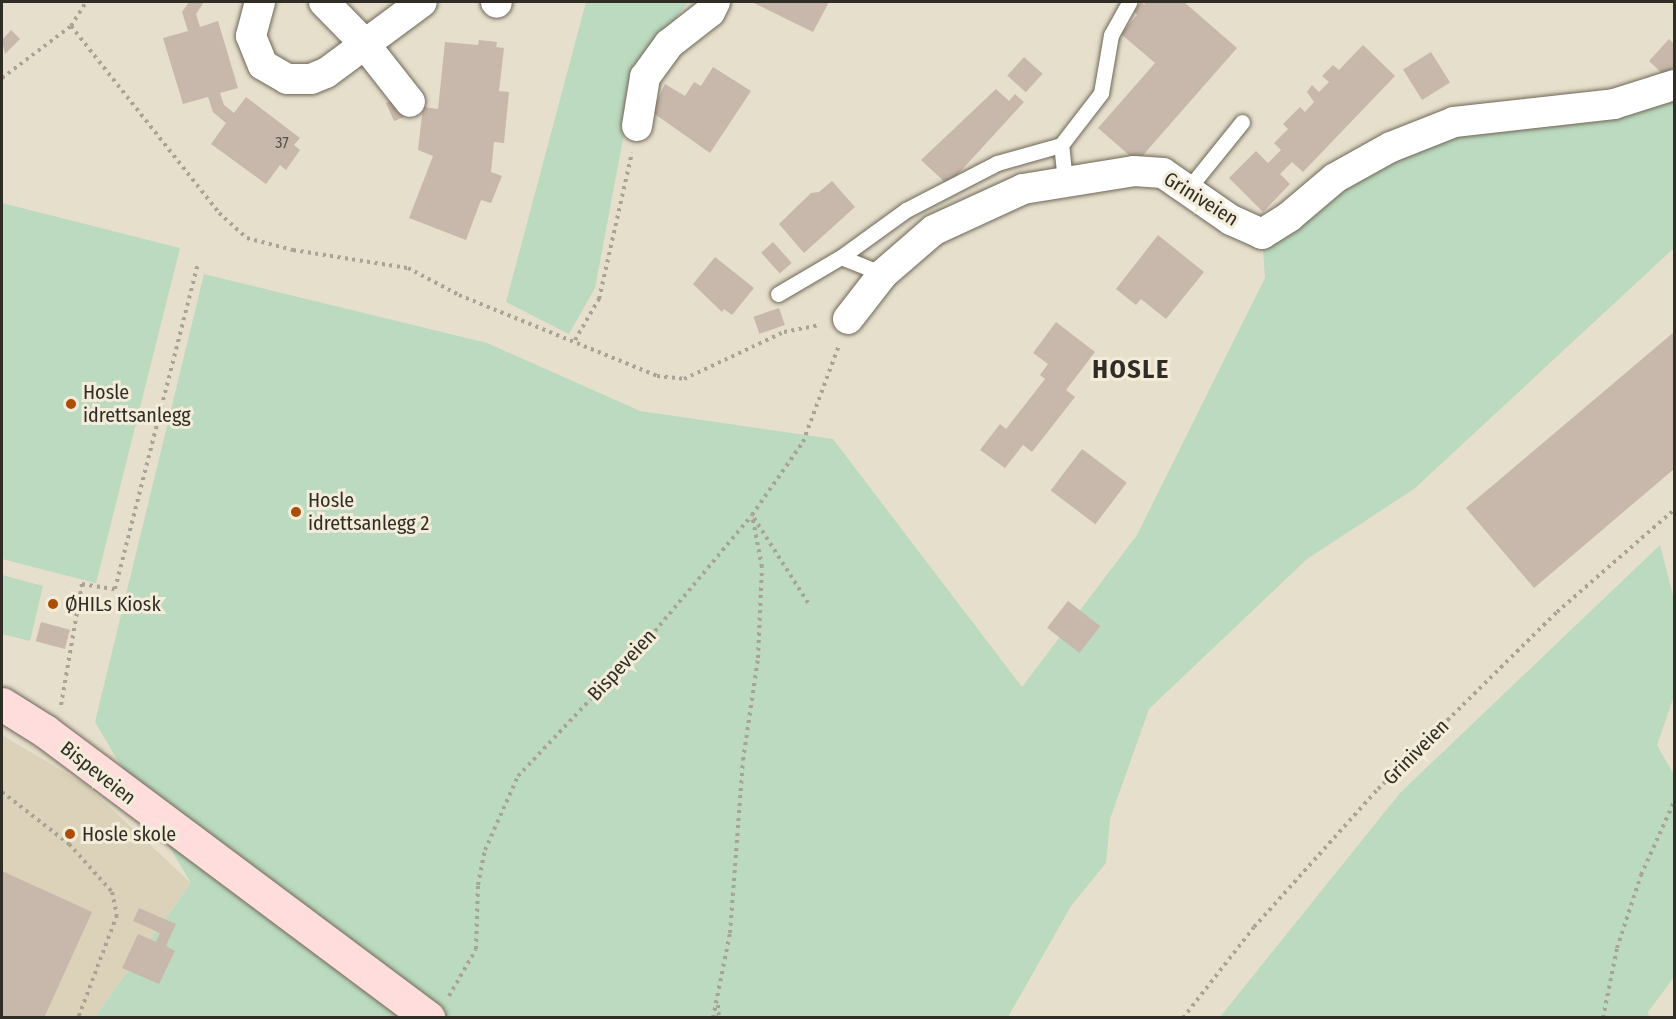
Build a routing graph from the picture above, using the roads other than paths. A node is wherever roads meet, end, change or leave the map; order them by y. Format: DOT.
graph roads {
  1 [pos="260,2"];
  2 [pos="324,2"];
  3 [pos="422,2"];
  4 [pos="715,2"];
  5 [pos="1129,2"];
  6 [pos="363,42"];
  7 [pos="1674,85"];
  8 [pos="410,102"];
  9 [pos="1242,122"];
  10 [pos="637,126"];
  11 [pos="1061,145"];
  12 [pos="1065,181"];
  13 [pos="1188,189"];
  14 [pos="841,257"];
  15 [pos="883,274"];
  16 [pos="778,294"];
  17 [pos="848,319"];
  18 [pos="2,704"];
  19 [pos="427,1016"];
  1 -- 6 [label="street"];
  2 -- 6 [label="street"];
  3 -- 6 [label="street"];
  4 -- 10 [label="street"];
  5 -- 11 [label="lane"];
  6 -- 8 [label="street"];
  7 -- 13 [label="street, Griniveien"];
  9 -- 13 [label="lane"];
  11 -- 12 [label="lane"];
  11 -- 14 [label="lane"];
  12 -- 13 [label="street, Griniveien"];
  12 -- 15 [label="street, Griniveien"];
  14 -- 15 [label="lane"];
  14 -- 16 [label="lane"];
  15 -- 17 [label="street, Griniveien"];
  18 -- 19 [label="street, Bispeveien"];
}
